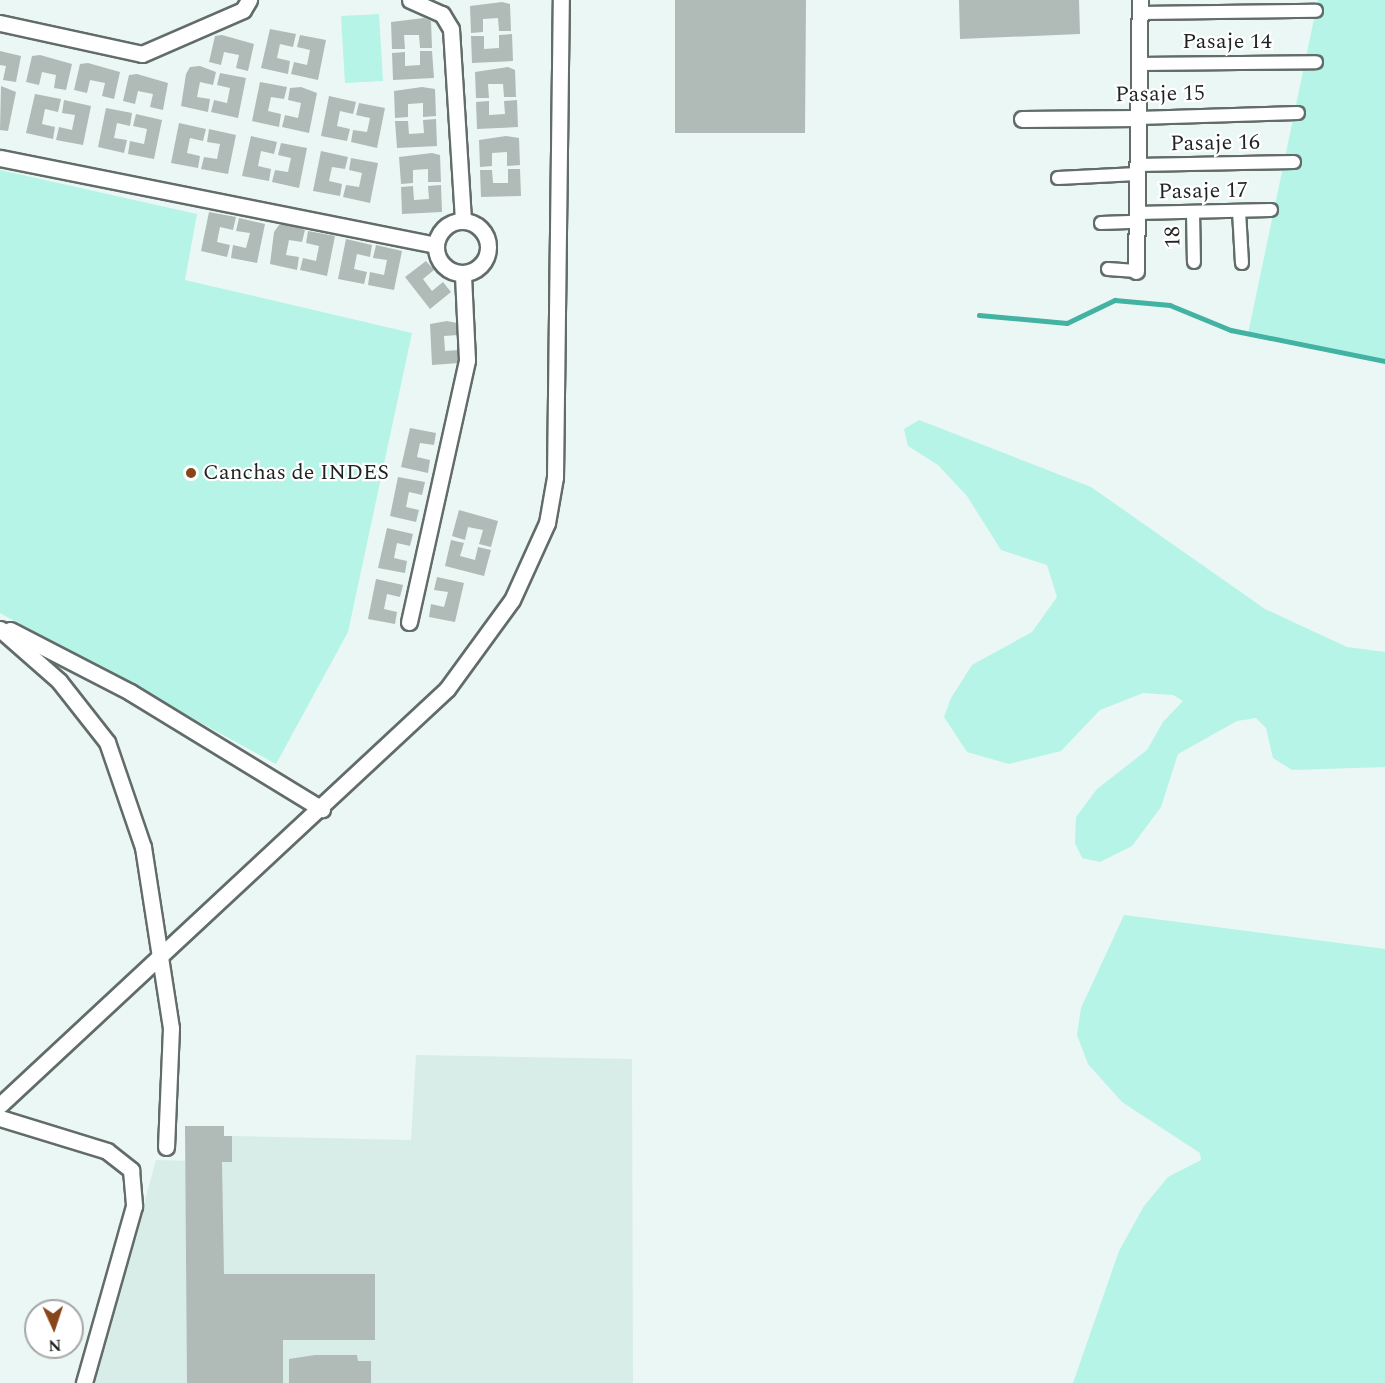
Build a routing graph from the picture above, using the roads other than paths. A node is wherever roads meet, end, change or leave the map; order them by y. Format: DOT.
graph roads {
  1 [pos="249,0"];
  2 [pos="410,0"];
  3 [pos="561,0"];
  4 [pos="1140,7"];
  5 [pos="1316,11"];
  6 [pos="0,22"];
  7 [pos="1316,62"];
  8 [pos="1139,64"];
  9 [pos="1298,113"];
  10 [pos="1138,118"];
  11 [pos="1022,119"];
  12 [pos="0,158"];
  13 [pos="1294,162"];
  14 [pos="1137,170"];
  15 [pos="1058,178"];
  16 [pos="1271,210"];
  17 [pos="1239,211"];
  18 [pos="1193,212"];
  19 [pos="1136,218"];
  20 [pos="463,221"];
  21 [pos="1101,223"];
  22 [pos="435,244"];
  23 [pos="1194,262"];
  24 [pos="1242,263"];
  25 [pos="1108,270"];
  26 [pos="1136,271"];
  27 [pos="463,274"];
  28 [pos="409,622"];
  29 [pos="0,627"];
  30 [pos="322,809"];
  31 [pos="160,958"];
  32 [pos="0,1105"];
  33 [pos="0,1118"];
  34 [pos="166,1147"];
  35 [pos="84,1383"];
  1 -- 6 [label="street"];
  2 -- 20 [label="street"];
  3 -- 30 [label="street"];
  4 -- 5 [label="street"];
  4 -- 8 [label="street"];
  7 -- 8 [label="street, Pasaje 14"];
  8 -- 10 [label="street"];
  9 -- 10 [label="street, Pasaje 15"];
  10 -- 11 [label="street, Pasaje 15"];
  10 -- 14 [label="street"];
  12 -- 22 [label="street"];
  13 -- 14 [label="street, Pasaje 16"];
  14 -- 15 [label="street, Pasaje 16"];
  14 -- 19 [label="street"];
  16 -- 17 [label="street, Pasaje 17"];
  17 -- 18 [label="street, Pasaje 17"];
  17 -- 24 [label="street"];
  18 -- 19 [label="street, Pasaje 17"];
  18 -- 23 [label="street, 18"];
  19 -- 21 [label="street, Pasaje 17"];
  19 -- 26 [label="street"];
  20 -- 22 [label="street"];
  20 -- 27 [label="street"];
  22 -- 27 [label="street"];
  25 -- 26 [label="street"];
  27 -- 28 [label="street"];
  29 -- 30 [label="street"];
  29 -- 31 [label="street"];
  30 -- 31 [label="street"];
  31 -- 32 [label="street"];
  31 -- 34 [label="street"];
  33 -- 35 [label="street"];
}
